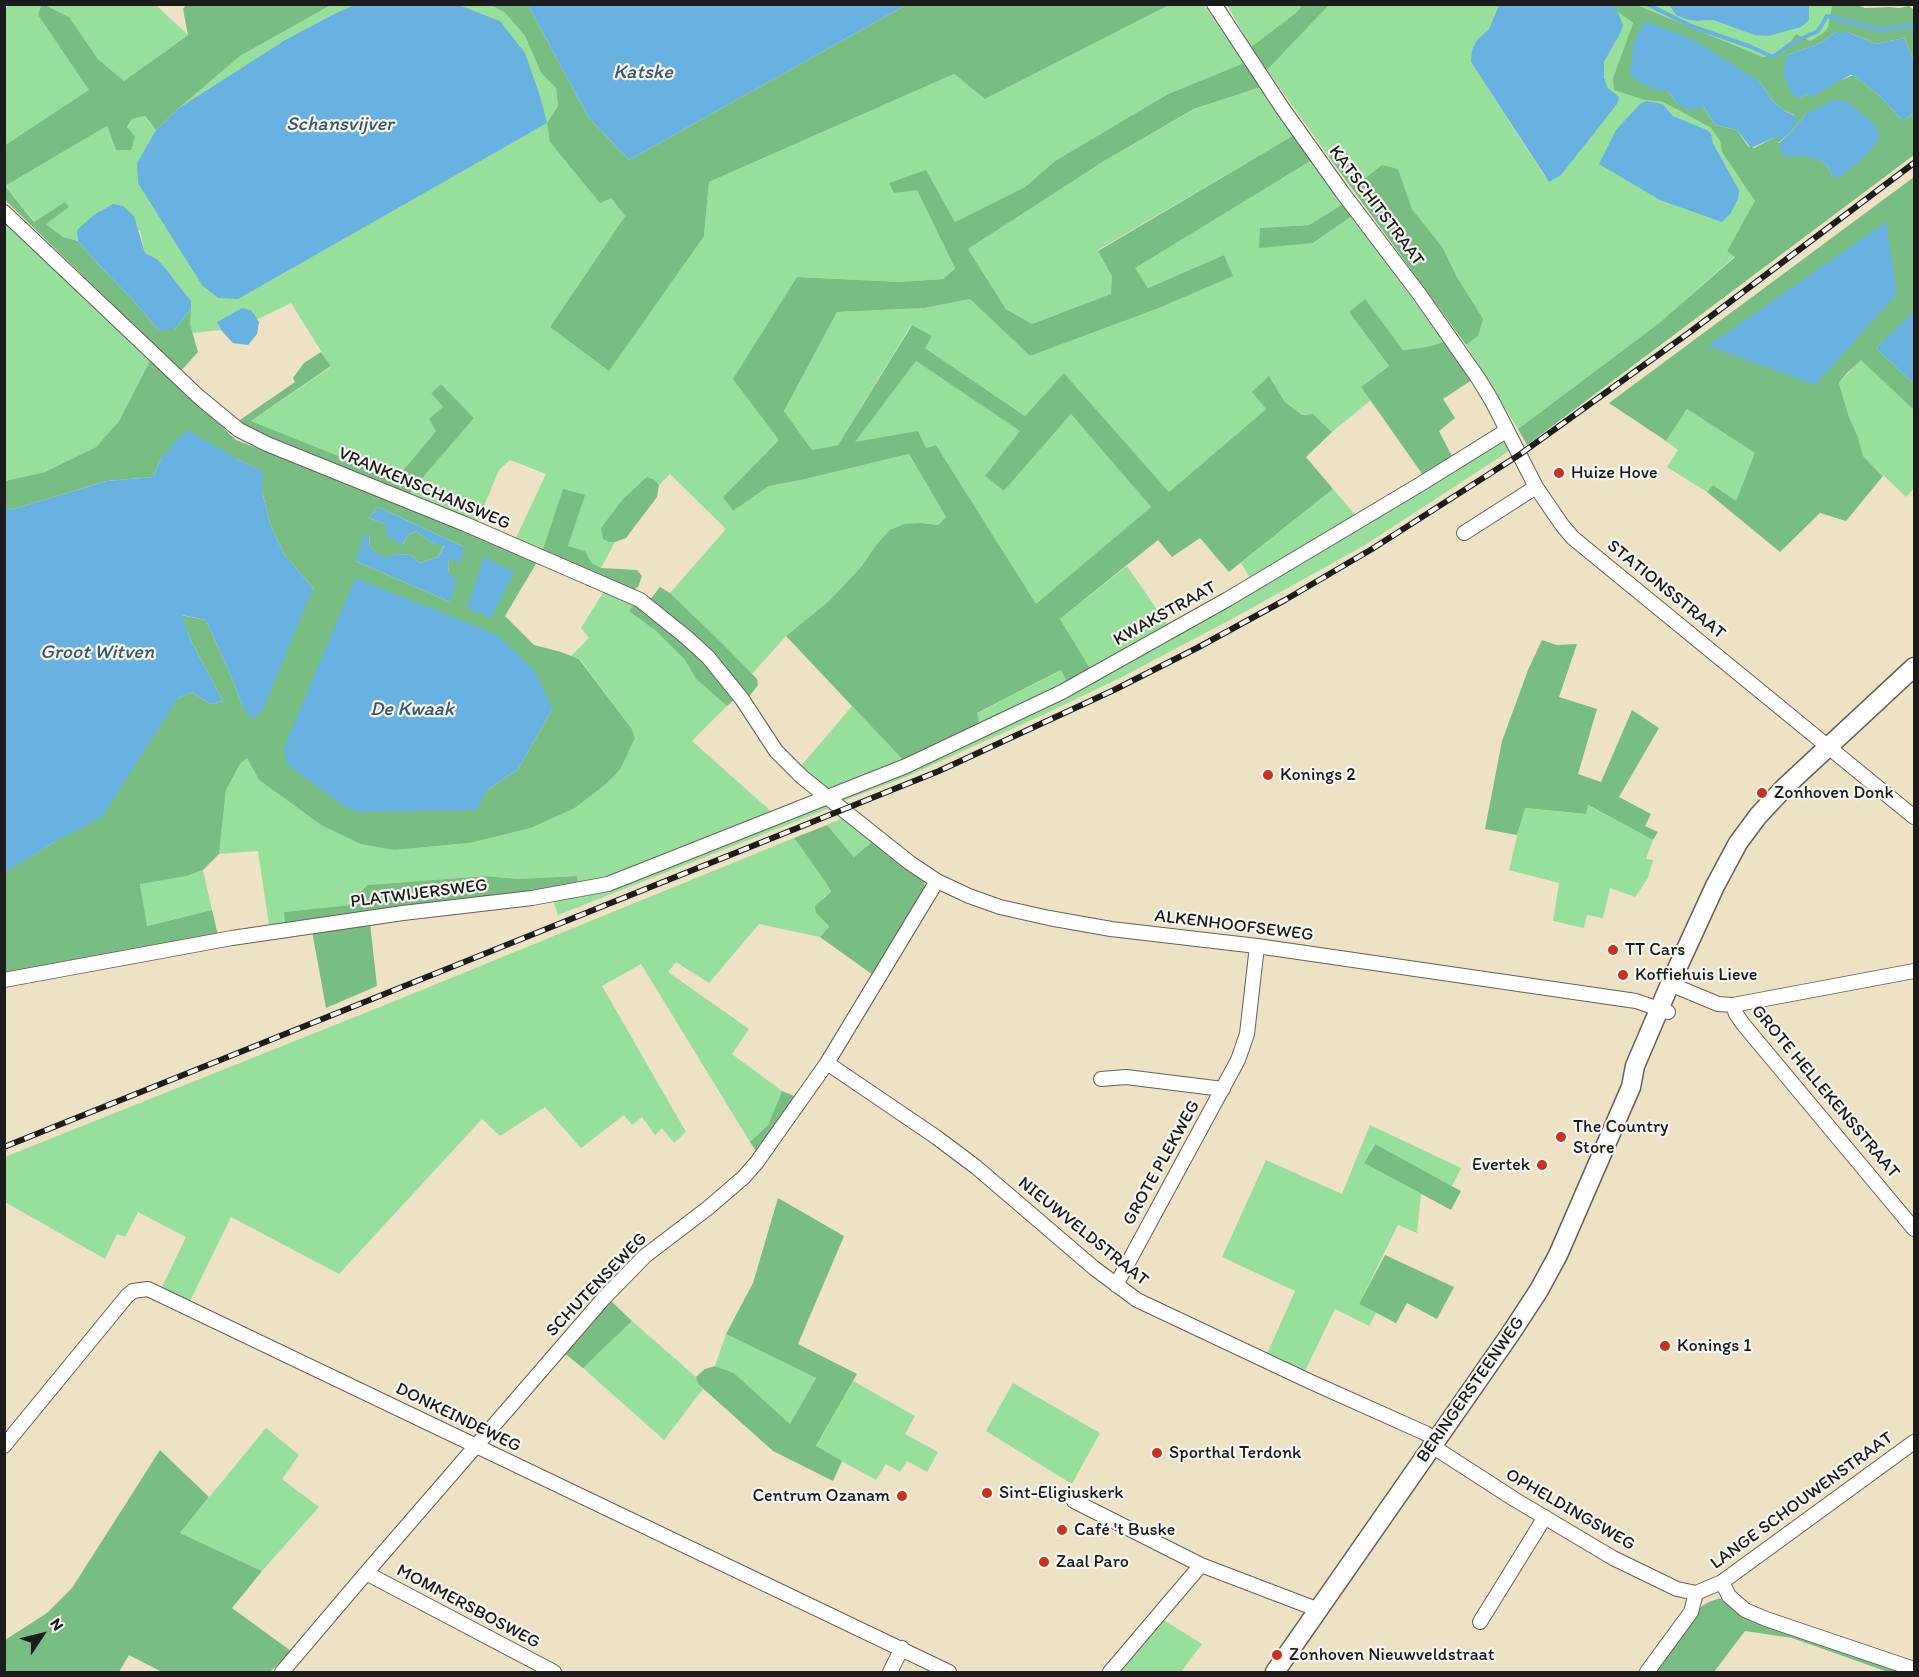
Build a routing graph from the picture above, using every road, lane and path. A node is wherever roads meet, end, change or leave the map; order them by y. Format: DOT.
graph roads {
  1 [pos="1214,4"];
  2 [pos="4,212"];
  3 [pos="1506,431"];
  4 [pos="1536,486"];
  5 [pos="1464,533"];
  6 [pos="1914,667"];
  7 [pos="1914,682"];
  8 [pos="1833,750"];
  9 [pos="825,797"];
  10 [pos="1914,817"];
  11 [pos="937,881"];
  12 [pos="1257,946"];
  13 [pos="1914,971"];
  14 [pos="4,980"];
  15 [pos="1674,986"];
  16 [pos="1733,1005"];
  17 [pos="1664,1010"];
  18 [pos="827,1063"];
  19 [pos="1101,1079"];
  20 [pos="1223,1089"];
  21 [pos="1914,1228"];
  22 [pos="1116,1285"];
  23 [pos="1914,1442"];
  24 [pos="1434,1443"];
  25 [pos="4,1446"];
  26 [pos="475,1446"];
  27 [pos="1074,1501"];
  28 [pos="1545,1517"];
  29 [pos="1202,1565"];
  30 [pos="366,1573"];
  31 [pos="1722,1582"];
  32 [pos="1696,1593"];
  33 [pos="1318,1610"];
  34 [pos="1480,1622"];
  35 [pos="902,1648"];
  36 [pos="1914,1669"];
  37 [pos="282,1672"];
  38 [pos="554,1672"];
  39 [pos="890,1672"];
  40 [pos="950,1672"];
  41 [pos="1110,1672"];
  42 [pos="1275,1672"];
  43 [pos="1647,1672"];
  1 -- 3 [label="street, KATSCHITSTRAAT"];
  2 -- 9 [label="street, VRANKENSCHANSWEG"];
  3 -- 4 [label="street, STATIONSSTRAAT"];
  3 -- 9 [label="street, KWAKSTRAAT"];
  4 -- 5 [label="street"];
  4 -- 8 [label="street, STATIONSSTRAAT"];
  6 -- 8 [label="main road"];
  7 -- 8 [label="main road"];
  8 -- 10 [label="street, STATIONSSTRAAT"];
  8 -- 15 [label="main road, BERINGERSTEENWEG"];
  9 -- 11 [label="street, ALKENHOOFSEWEG"];
  9 -- 14 [label="street, PLATWIJERSWEG"];
  11 -- 12 [label="street, ALKENHOOFSEWEG"];
  11 -- 18 [label="street, SCHUTENSEWEG"];
  12 -- 17 [label="street, ALKENHOOFSEWEG"];
  12 -- 20 [label="street, GROTE PLEKWEG"];
  13 -- 16 [label="street"];
  15 -- 16 [label="street"];
  15 -- 17 [label="main road, BERINGERSTEENWEG"];
  16 -- 21 [label="street, GROTE HELLEKENSSTRAAT"];
  17 -- 24 [label="main road, BERINGERSTEENWEG"];
  18 -- 22 [label="street, NIEUWVELDSTRAAT"];
  18 -- 26 [label="street, SCHUTENSEWEG"];
  19 -- 20 [label="street, GROTE PLEKWEG"];
  20 -- 22 [label="street, GROTE PLEKWEG"];
  22 -- 24 [label="street, NIEUWVELDSTRAAT"];
  23 -- 31 [label="street, LANGE SCHOUWENSTRAAT"];
  24 -- 28 [label="street, OPHELDINGSWEG"];
  24 -- 33 [label="main road, BERINGERSTEENWEG"];
  25 -- 26 [label="street, DONKEINDEWEG"];
  26 -- 30 [label="street, SCHUTENSEWEG"];
  26 -- 35 [label="street, DONKEINDEWEG"];
  27 -- 29 [label="street"];
  28 -- 32 [label="street, OPHELDINGSWEG"];
  28 -- 34 [label="street"];
  29 -- 33 [label="street"];
  29 -- 41 [label="street"];
  30 -- 37 [label="street, SCHUTENSEWEG"];
  30 -- 38 [label="street, MOMMERSBOSWEG"];
  31 -- 32 [label="street, LANGE SCHOUWENSTRAAT"];
  31 -- 36 [label="street"];
  32 -- 43 [label="street"];
  33 -- 42 [label="main road, BERINGERSTEENWEG"];
  35 -- 39 [label="street"];
  35 -- 40 [label="street, DONKEINDEWEG"];
}
